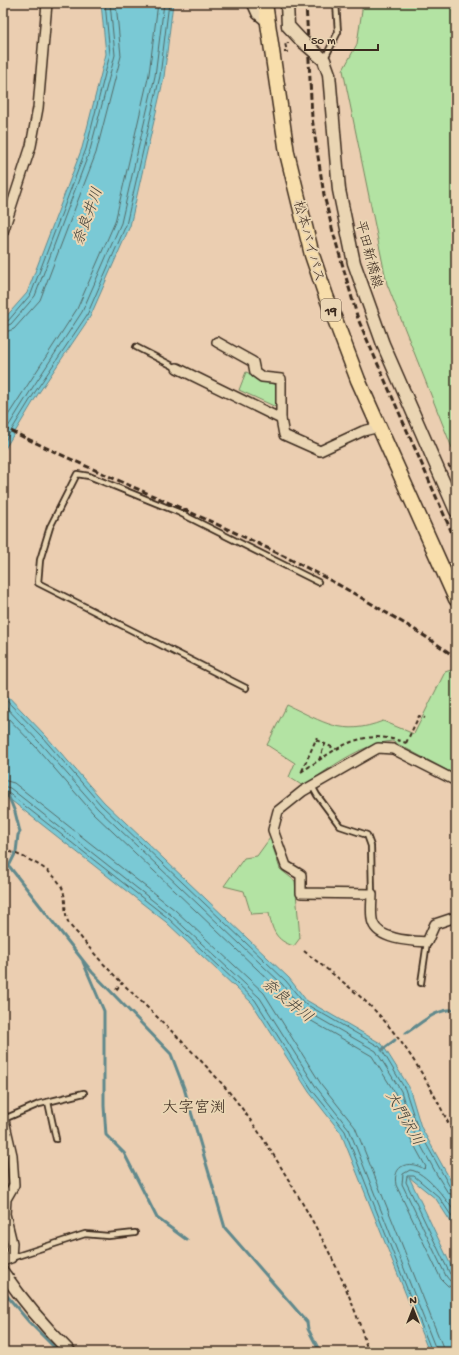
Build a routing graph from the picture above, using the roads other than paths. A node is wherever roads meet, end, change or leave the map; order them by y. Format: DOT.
graph roads {
  1 [pos="47,3"];
  2 [pos="252,3"];
  3 [pos="265,3"];
  4 [pos="287,3"];
  5 [pos="336,3"];
  6 [pos="268,22"];
  7 [pos="320,56"];
  8 [pos="3,232"];
  9 [pos="217,342"];
  10 [pos="136,347"];
  11 [pos="177,368"];
  12 [pos="281,419"];
  13 [pos="380,427"];
  14 [pos="456,511"];
  15 [pos="318,582"];
  16 [pos="456,599"];
  17 [pos="246,688"];
  18 [pos="456,781"];
  19 [pos="312,786"];
  20 [pos="372,894"];
  21 [pos="456,917"];
  22 [pos="426,942"];
  23 [pos="421,983"];
  24 [pos="84,1093"];
  25 [pos="48,1102"];
  26 [pos="3,1118"];
  27 [pos="56,1139"];
  28 [pos="135,1233"];
  29 [pos="7,1260"];
  30 [pos="3,1272"];
  31 [pos="70,1352"];
  1 -- 8 [label="street"];
  2 -- 6 [label="street"];
  3 -- 6 [label="highway, 松本バイパス / 19"];
  4 -- 7 [label="main road, bridge"];
  5 -- 7 [label="lane"];
  6 -- 13 [label="highway, 松本バイパス / 19"];
  7 -- 14 [label="main road, 平田新橋線"];
  9 -- 12 [label="street"];
  10 -- 11 [label="lane"];
  11 -- 12 [label="street"];
  12 -- 13 [label="street"];
  13 -- 16 [label="highway, 松本バイパス / 19"];
  15 -- 17 [label="lane"];
  18 -- 19 [label="street"];
  19 -- 20 [label="lane"];
  19 -- 20 [label="street"];
  20 -- 22 [label="street"];
  21 -- 22 [label="street"];
  22 -- 23 [label="lane"];
  24 -- 25 [label="lane"];
  25 -- 26 [label="lane"];
  25 -- 27 [label="lane"];
  26 -- 29 [label="street"];
  28 -- 29 [label="lane"];
  30 -- 31 [label="street"];
}
